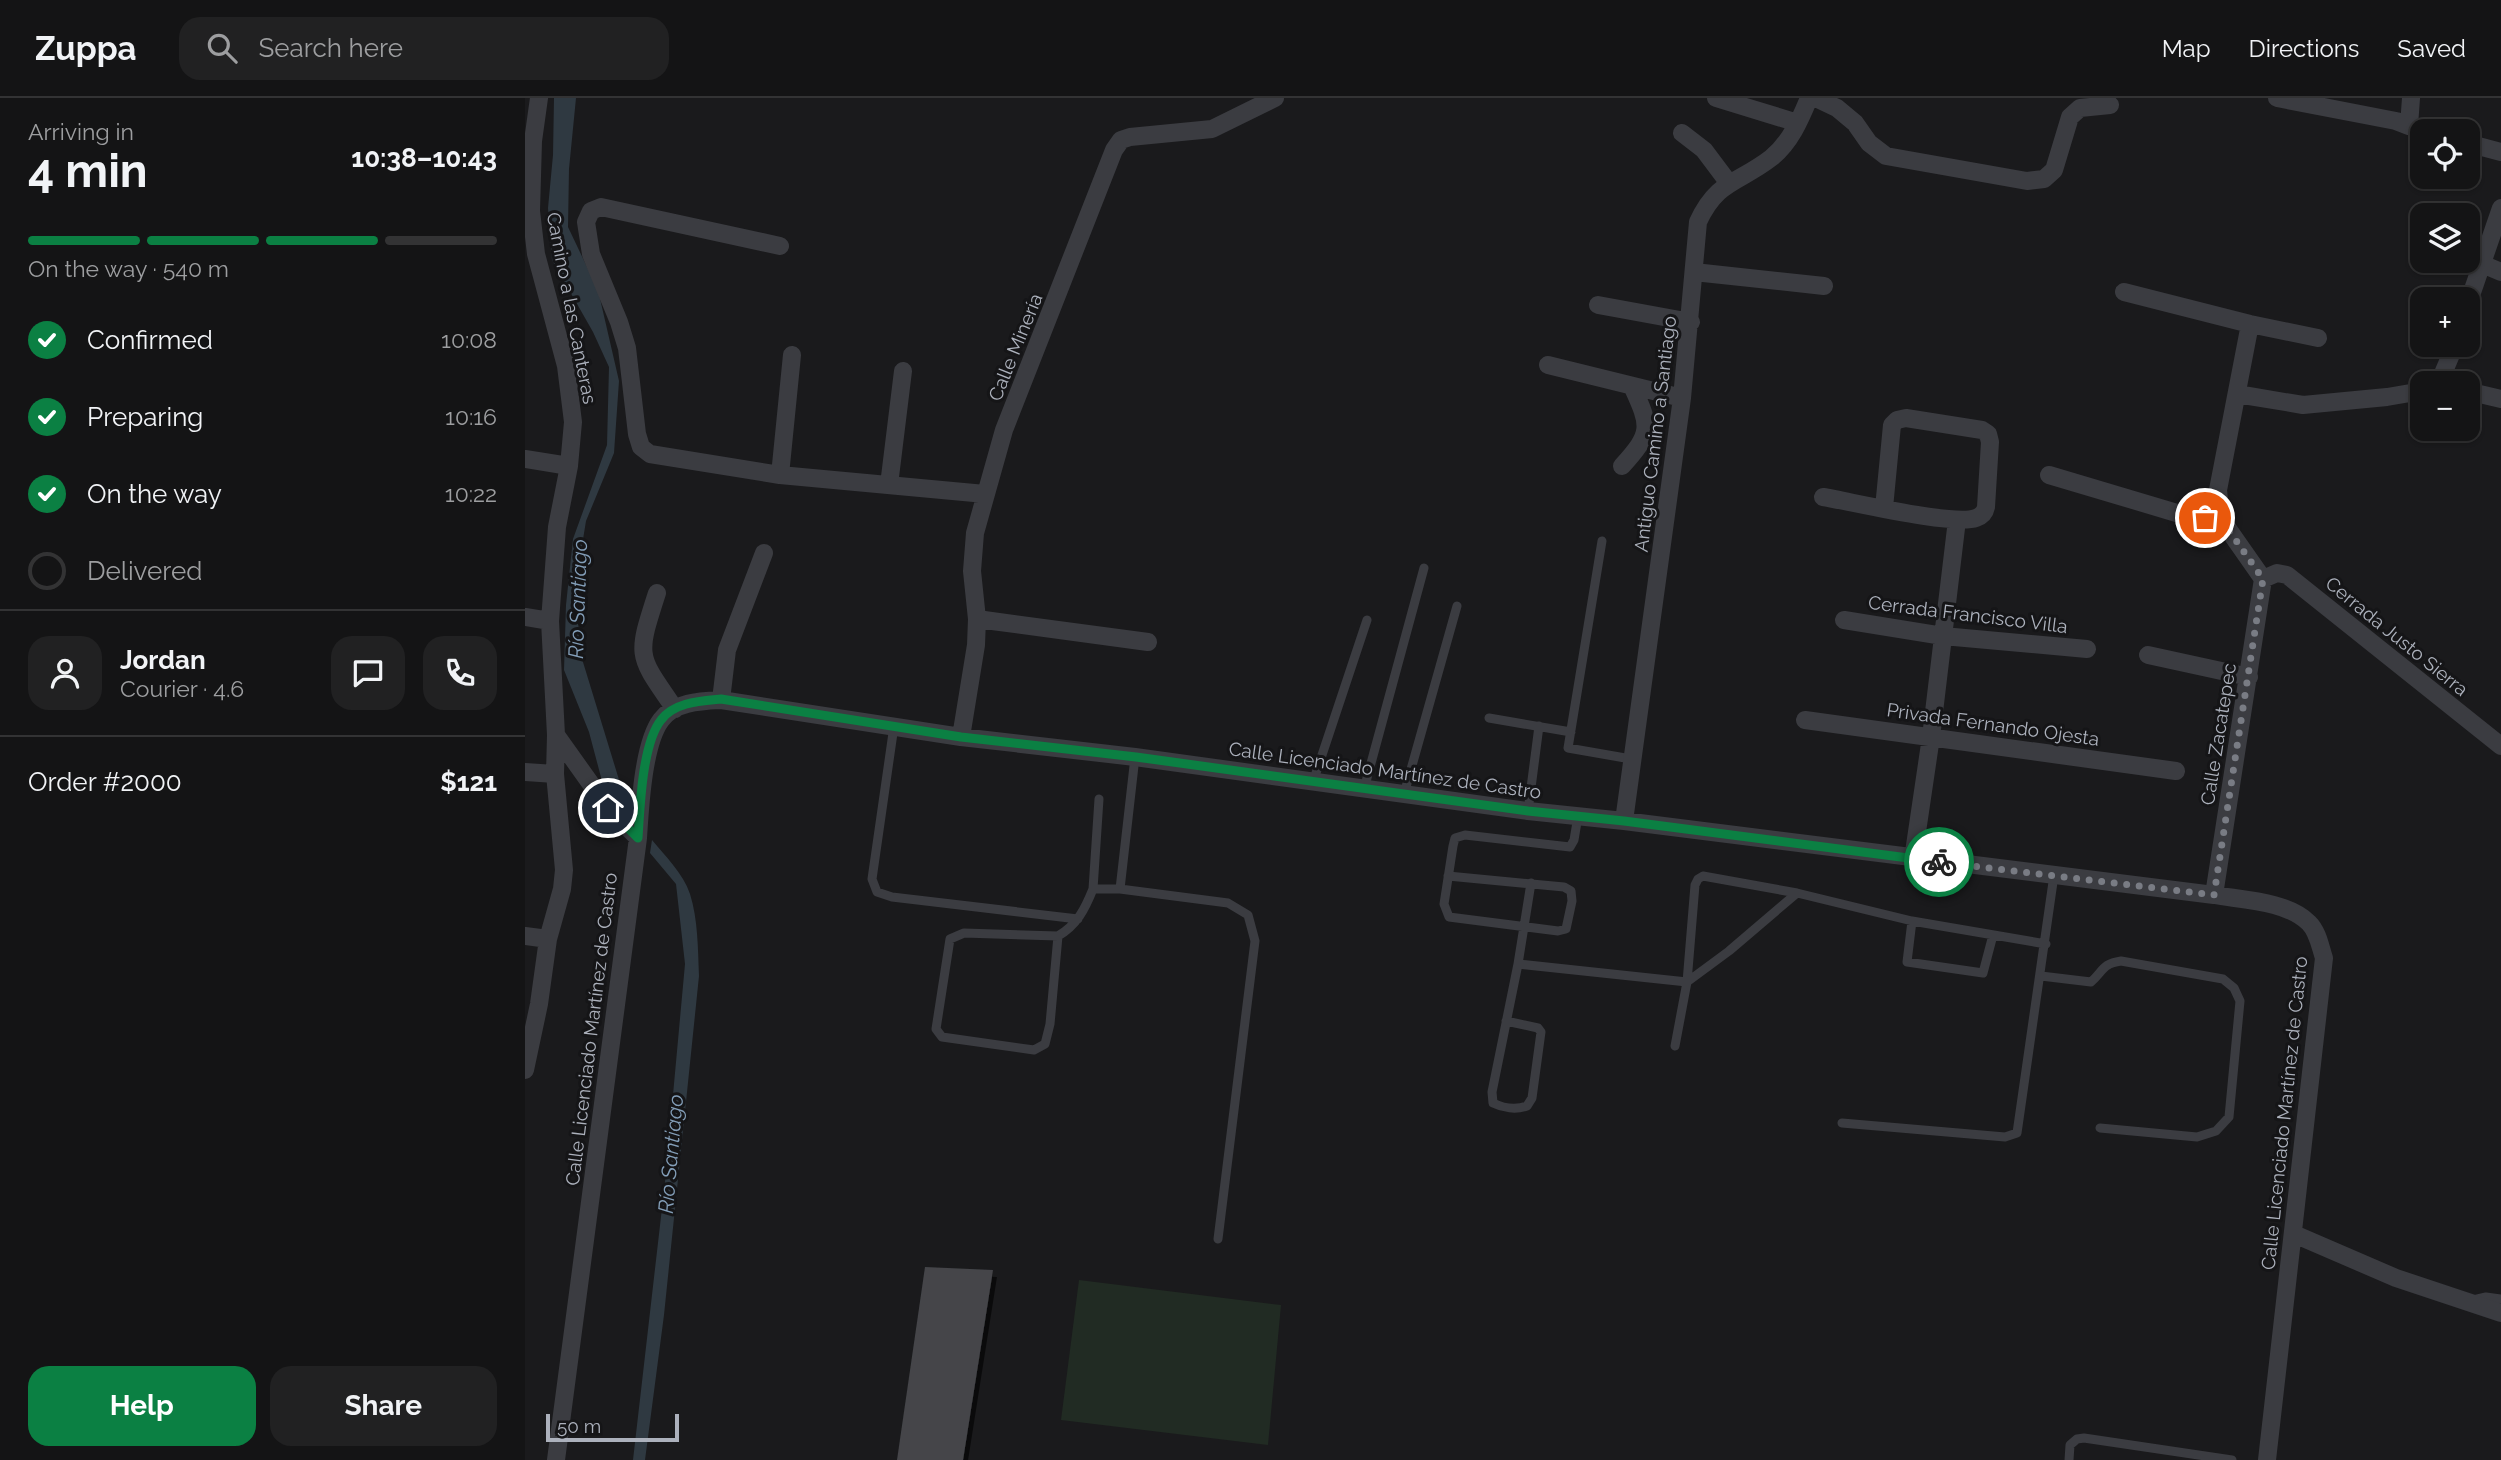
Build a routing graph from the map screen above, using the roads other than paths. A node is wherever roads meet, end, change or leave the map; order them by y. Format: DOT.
graph roads {
  1 [pos="538,98"];
  2 [pos="1275,98"];
  3 [pos="1716,98"];
  4 [pos="1809,98"];
  5 [pos="1816,98"];
  6 [pos="2277,98"];
  7 [pos="2411,98"];
  8 [pos="2110,105"];
  9 [pos="2414,119"];
  10 [pos="1798,123"];
  11 [pos="2410,127"];
  12 [pos="1682,133"];
  13 [pos="2480,146"];
  14 [pos="2501,152"];
  15 [pos="1728,182"];
  16 [pos="2501,208"];
  17 [pos="780,246"];
  18 [pos="2482,264"];
  19 [pos="1695,272"];
  20 [pos="2501,272"];
  21 [pos="1824,286"];
  22 [pos="2474,287"];
  23 [pos="2124,292"];
  24 [pos="1598,305"];
  25 [pos="1691,322"];
  26 [pos="2250,324"];
  27 [pos="2318,338"];
  28 [pos="792,355"];
  29 [pos="1548,365"];
  30 [pos="903,370"];
  31 [pos="1632,387"];
  32 [pos="2410,393"];
  33 [pos="2237,394"];
  34 [pos="2480,394"];
  35 [pos="1682,398"];
  36 [pos="2501,399"];
  37 [pos="525,459"];
  38 [pos="569,466"];
  39 [pos="1622,466"];
  40 [pos="780,475"];
  41 [pos="2049,475"];
  42 [pos="889,485"];
  43 [pos="985,494"];
  44 [pos="1823,497"];
  45 [pos="1884,508"];
  46 [pos="2221,519"];
  47 [pos="1958,520"];
  48 [pos="1602,541"];
  49 [pos="764,553"];
  50 [pos="1424,568"];
  51 [pos="2263,579"];
  52 [pos="657,593"];
  53 [pos="1457,606"];
  54 [pos="525,617"];
  55 [pos="977,619"];
  56 [pos="1367,620"];
  57 [pos="1844,620"];
  58 [pos="550,621"];
  59 [pos="1943,636"];
  60 [pos="1148,642"];
  61 [pos="2087,649"];
  62 [pos="2148,655"];
  63 [pos="2249,677"];
  64 [pos="721,699"];
  65 [pos="675,709"];
  66 [pos="1489,718"];
  67 [pos="1805,720"];
  68 [pos="894,726"];
  69 [pos="1539,726"];
  70 [pos="1571,732"];
  71 [pos="556,735"];
  72 [pos="961,737"];
  73 [pos="1931,737"];
  74 [pos="2501,746"];
  75 [pos="1136,757"];
  76 [pos="1631,759"];
  77 [pos="2176,771"];
  78 [pos="525,772"];
  79 [pos="555,774"];
  80 [pos="1313,782"];
  81 [pos="1364,789"];
  82 [pos="1404,794"];
  83 [pos="1099,799"];
  84 [pos="1528,811"];
  85 [pos="1578,816"];
  86 [pos="1624,821"];
  87 [pos="638,834"];
  88 [pos="1913,859"];
  89 [pos="2054,875"];
  90 [pos="1448,876"];
  91 [pos="1531,883"];
  92 [pos="1093,889"];
  93 [pos="1120,889"];
  94 [pos="1797,893"];
  95 [pos="2214,895"];
  96 [pos="1078,919"];
  97 [pos="1912,921"];
  98 [pos="1524,927"];
  99 [pos="1993,935"];
  100 [pos="525,936"];
  101 [pos="1058,936"];
  102 [pos="548,939"];
  103 [pos="2046,944"];
  104 [pos="1518,964"];
  105 [pos="2041,976"];
  106 [pos="1687,982"];
  107 [pos="1506,1021"];
  108 [pos="1675,1046"];
  109 [pos="525,1070"];
  110 [pos="1842,1123"];
  111 [pos="2100,1128"];
  112 [pos="2294,1234"];
  113 [pos="1219,1238"];
  114 [pos="2501,1298"];
  115 [pos="2468,1302"];
  116 [pos="2501,1313"];
  117 [pos="556,1460"];
  118 [pos="2069,1460"];
  119 [pos="2232,1460"];
  120 [pos="2267,1460"];
  1 -- 38 [label="street, Camino a las Canteras"];
  2 -- 43 [label="street, Calle Minería"];
  3 -- 10 [label="street"];
  4 -- 10 [label="street, Antiguo Camino a Santiago"];
  5 -- 8 [label="street"];
  6 -- 11 [label="street"];
  7 -- 9 [label="street"];
  10 -- 15 [label="street, Antiguo Camino a Santiago"];
  12 -- 15 [label="street"];
  13 -- 14 [label="street"];
  15 -- 19 [label="street, Antiguo Camino a Santiago"];
  16 -- 18 [label="street"];
  17 -- 40 [label="street"];
  18 -- 20 [label="street"];
  18 -- 22 [label="street"];
  19 -- 21 [label="street"];
  19 -- 25 [label="street, Antiguo Camino a Santiago"];
  23 -- 26 [label="street"];
  24 -- 25 [label="street"];
  25 -- 35 [label="street, Antiguo Camino a Santiago"];
  26 -- 27 [label="street"];
  26 -- 33 [label="street"];
  28 -- 40 [label="street"];
  29 -- 31 [label="street"];
  30 -- 42 [label="street"];
  31 -- 35 [label="street"];
  31 -- 39 [label="street"];
  32 -- 33 [label="street"];
  33 -- 46 [label="street"];
  34 -- 36 [label="street"];
  35 -- 76 [label="street, Antiguo Camino a Santiago"];
  37 -- 38 [label="street"];
  38 -- 58 [label="street, Camino a las Canteras"];
  40 -- 42 [label="street"];
  41 -- 46 [label="street"];
  42 -- 43 [label="street"];
  43 -- 55 [label="street, Calle Minería"];
  44 -- 45 [label="street"];
  45 -- 47 [label="street"];
  45 -- 47 [label="street"];
  46 -- 51 [label="street"];
  47 -- 59 [label="street"];
  48 -- 70 [label="lane"];
  49 -- 64 [label="street"];
  50 -- 81 [label="lane"];
  51 -- 63 [label="street, Calle Zacatepec"];
  51 -- 74 [label="street, Cerrada Justo Sierra"];
  52 -- 65 [label="street"];
  53 -- 82 [label="lane"];
  54 -- 58 [label="street"];
  55 -- 60 [label="street"];
  55 -- 72 [label="street, Calle Minería"];
  56 -- 80 [label="lane"];
  57 -- 59 [label="street, Cerrada Francisco Villa"];
  58 -- 71 [label="street, Camino a las Canteras"];
  59 -- 61 [label="street, Cerrada Francisco Villa"];
  59 -- 73 [label="street"];
  62 -- 63 [label="street"];
  63 -- 95 [label="street, Calle Zacatepec"];
  64 -- 65 [label="street, Calle Licenciado Martínez de Castro"];
  64 -- 68 [label="street, Calle Licenciado Martínez de Castro"];
  65 -- 87 [label="street, Calle Licenciado Martínez de Castro"];
  66 -- 69 [label="lane"];
  67 -- 73 [label="street, Privada Fernando Ojesta"];
  68 -- 72 [label="street, Calle Licenciado Martínez de Castro"];
  68 -- 96 [label="lane"];
  69 -- 70 [label="lane"];
  69 -- 84 [label="lane"];
  70 -- 76 [label="lane"];
  71 -- 79 [label="street, Camino a las Canteras"];
  71 -- 87 [label="street"];
  72 -- 75 [label="street, Calle Licenciado Martínez de Castro"];
  73 -- 77 [label="street, Privada Fernando Ojesta"];
  73 -- 88 [label="street"];
  75 -- 80 [label="street, Calle Licenciado Martínez de Castro"];
  75 -- 93 [label="lane"];
  76 -- 86 [label="street, Antiguo Camino a Santiago"];
  78 -- 79 [label="street"];
  79 -- 102 [label="street, Camino a las Canteras"];
  80 -- 81 [label="street, Calle Licenciado Martínez de Castro"];
  81 -- 82 [label="street, Calle Licenciado Martínez de Castro"];
  82 -- 84 [label="street, Calle Licenciado Martínez de Castro"];
  83 -- 92 [label="lane"];
  84 -- 85 [label="street, Calle Licenciado Martínez de Castro"];
  85 -- 86 [label="street, Calle Licenciado Martínez de Castro"];
  85 -- 90 [label="lane"];
  86 -- 88 [label="street, Calle Licenciado Martínez de Castro"];
  87 -- 117 [label="street, Calle Licenciado Martínez de Castro"];
  88 -- 89 [label="street, Calle Licenciado Martínez de Castro"];
  89 -- 95 [label="street, Calle Licenciado Martínez de Castro"];
  89 -- 103 [label="lane"];
  90 -- 91 [label="lane"];
  90 -- 98 [label="lane"];
  91 -- 98 [label="lane"];
  91 -- 98 [label="lane"];
  92 -- 93 [label="lane"];
  92 -- 96 [label="lane"];
  93 -- 113 [label="lane"];
  94 -- 97 [label="lane"];
  94 -- 106 [label="lane"];
  94 -- 106 [label="lane"];
  95 -- 112 [label="street, Calle Licenciado Martínez de Castro"];
  96 -- 101 [label="lane"];
  97 -- 99 [label="lane"];
  97 -- 99 [label="lane"];
  98 -- 104 [label="lane"];
  99 -- 103 [label="lane"];
  100 -- 102 [label="street"];
  101 -- 101 [label="lane"];
  102 -- 109 [label="street, Camino a las Canteras"];
  103 -- 105 [label="lane"];
  104 -- 106 [label="lane"];
  104 -- 107 [label="lane"];
  105 -- 110 [label="lane"];
  105 -- 111 [label="lane"];
  106 -- 108 [label="lane"];
  107 -- 107 [label="lane"];
  112 -- 115 [label="street"];
  112 -- 120 [label="street, Calle Licenciado Martínez de Castro"];
  114 -- 115 [label="lane"];
  115 -- 116 [label="street"];
  118 -- 119 [label="lane"];
}
